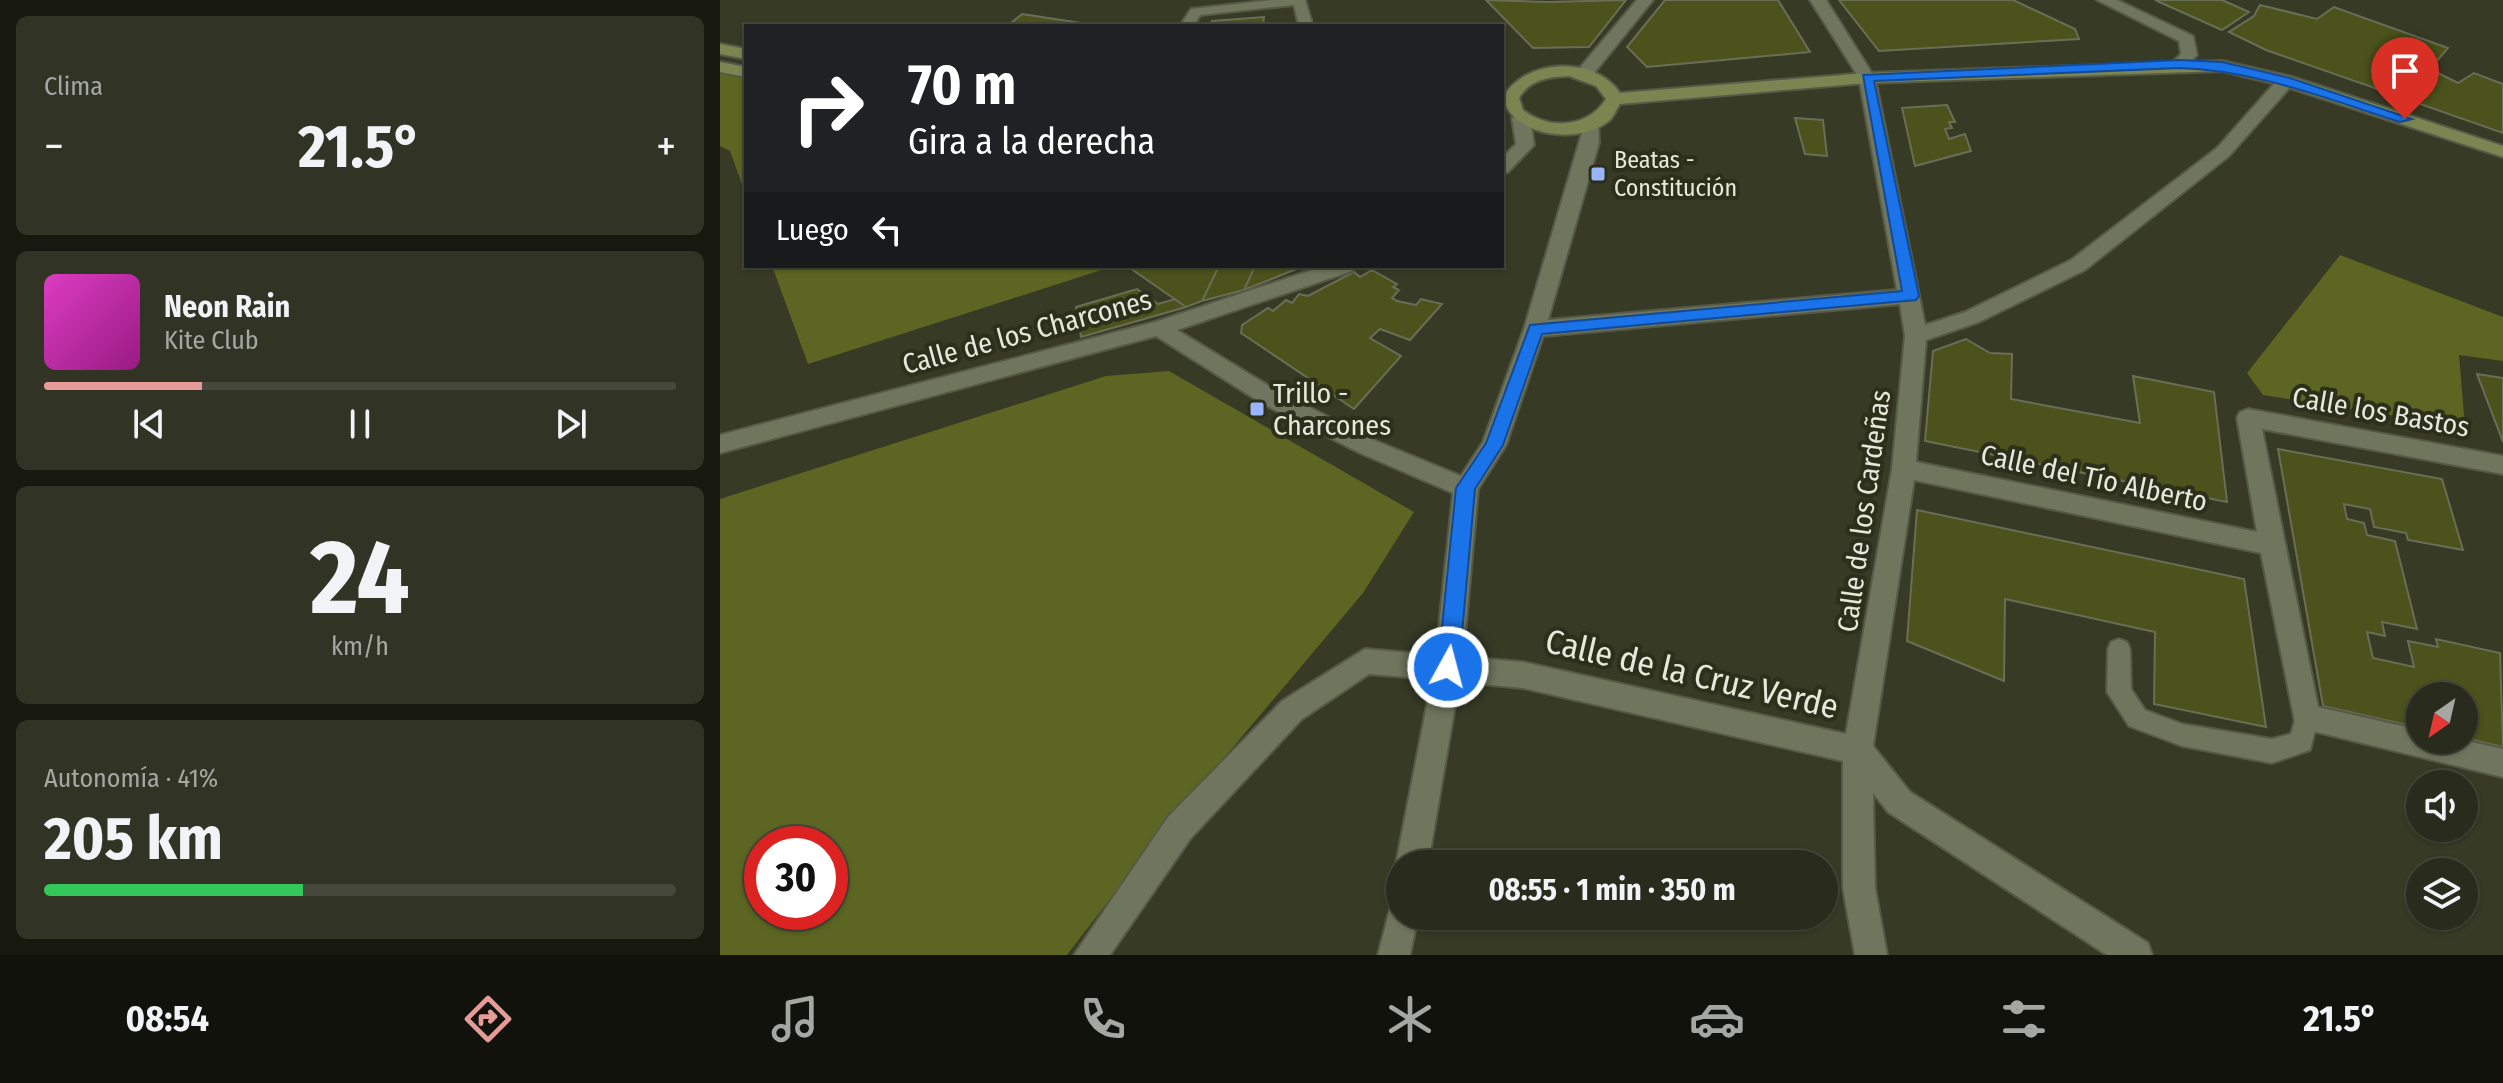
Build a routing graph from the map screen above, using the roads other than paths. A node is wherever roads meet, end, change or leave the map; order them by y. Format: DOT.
graph roads {
  1 [pos="1645,0"];
  2 [pos="1818,0"];
  3 [pos="2105,0"];
  4 [pos="1188,24"];
  5 [pos="1305,24"];
  6 [pos="720,49"];
  7 [pos="744,54"];
  8 [pos="2179,64"];
  9 [pos="720,67"];
  10 [pos="744,72"];
  11 [pos="1584,74"];
  12 [pos="1867,78"];
  13 [pos="2286,81"];
  14 [pos="1508,92"];
  15 [pos="1614,99"];
  16 [pos="1513,114"];
  17 [pos="1592,123"];
  18 [pos="2503,152"];
  19 [pos="1504,166"];
  20 [pos="1339,268"];
  21 [pos="1911,296"];
  22 [pos="1159,328"];
  23 [pos="1535,329"];
  24 [pos="1916,336"];
  25 [pos="720,444"];
  26 [pos="2503,465"];
  27 [pos="1904,469"];
  28 [pos="1466,488"];
  29 [pos="2272,545"];
  30 [pos="2119,649"];
  31 [pos="1448,667"];
  32 [pos="2306,718"];
  33 [pos="1858,750"];
  34 [pos="2503,763"];
  35 [pos="1415,850"];
  36 [pos="1399,930"];
  37 [pos="1090,955"];
  38 [pos="1394,955"];
  39 [pos="1871,955"];
  40 [pos="2136,955"];
  1 -- 11 [label="street"];
  2 -- 12 [label="street"];
  3 -- 8 [label="street"];
  4 -- 5 [label="lane"];
  6 -- 7 [label="street"];
  8 -- 12 [label="street"];
  8 -- 13 [label="street"];
  9 -- 10 [label="street"];
  11 -- 14 [label="street"];
  11 -- 15 [label="street"];
  12 -- 15 [label="street"];
  12 -- 21 [label="street, Calle de los Cardeñas"];
  13 -- 18 [label="street"];
  13 -- 24 [label="street"];
  14 -- 16 [label="street"];
  15 -- 17 [label="street"];
  16 -- 17 [label="street"];
  16 -- 19 [label="street"];
  17 -- 23 [label="street"];
  20 -- 22 [label="street, Calle de los Charcones"];
  21 -- 23 [label="street"];
  21 -- 24 [label="street, Calle de los Cardeñas"];
  22 -- 25 [label="street, Calle de los Charcones"];
  22 -- 28 [label="street"];
  23 -- 28 [label="street"];
  24 -- 27 [label="street, Calle de los Cardeñas"];
  26 -- 29 [label="street, Calle los Bastos"];
  27 -- 29 [label="street, Calle del Tío Alberto"];
  27 -- 33 [label="street, Calle de los Cardeñas"];
  28 -- 31 [label="street"];
  29 -- 32 [label="street"];
  30 -- 32 [label="lane"];
  31 -- 33 [label="street, Calle de la Cruz Verde"];
  31 -- 35 [label="street"];
  31 -- 37 [label="street, Calle de la Cruz Verde"];
  32 -- 34 [label="street"];
  33 -- 39 [label="street, Calle de los Cardeñas"];
  33 -- 40 [label="street, Calle de la Cruz Verde"];
  36 -- 38 [label="street"];
}
